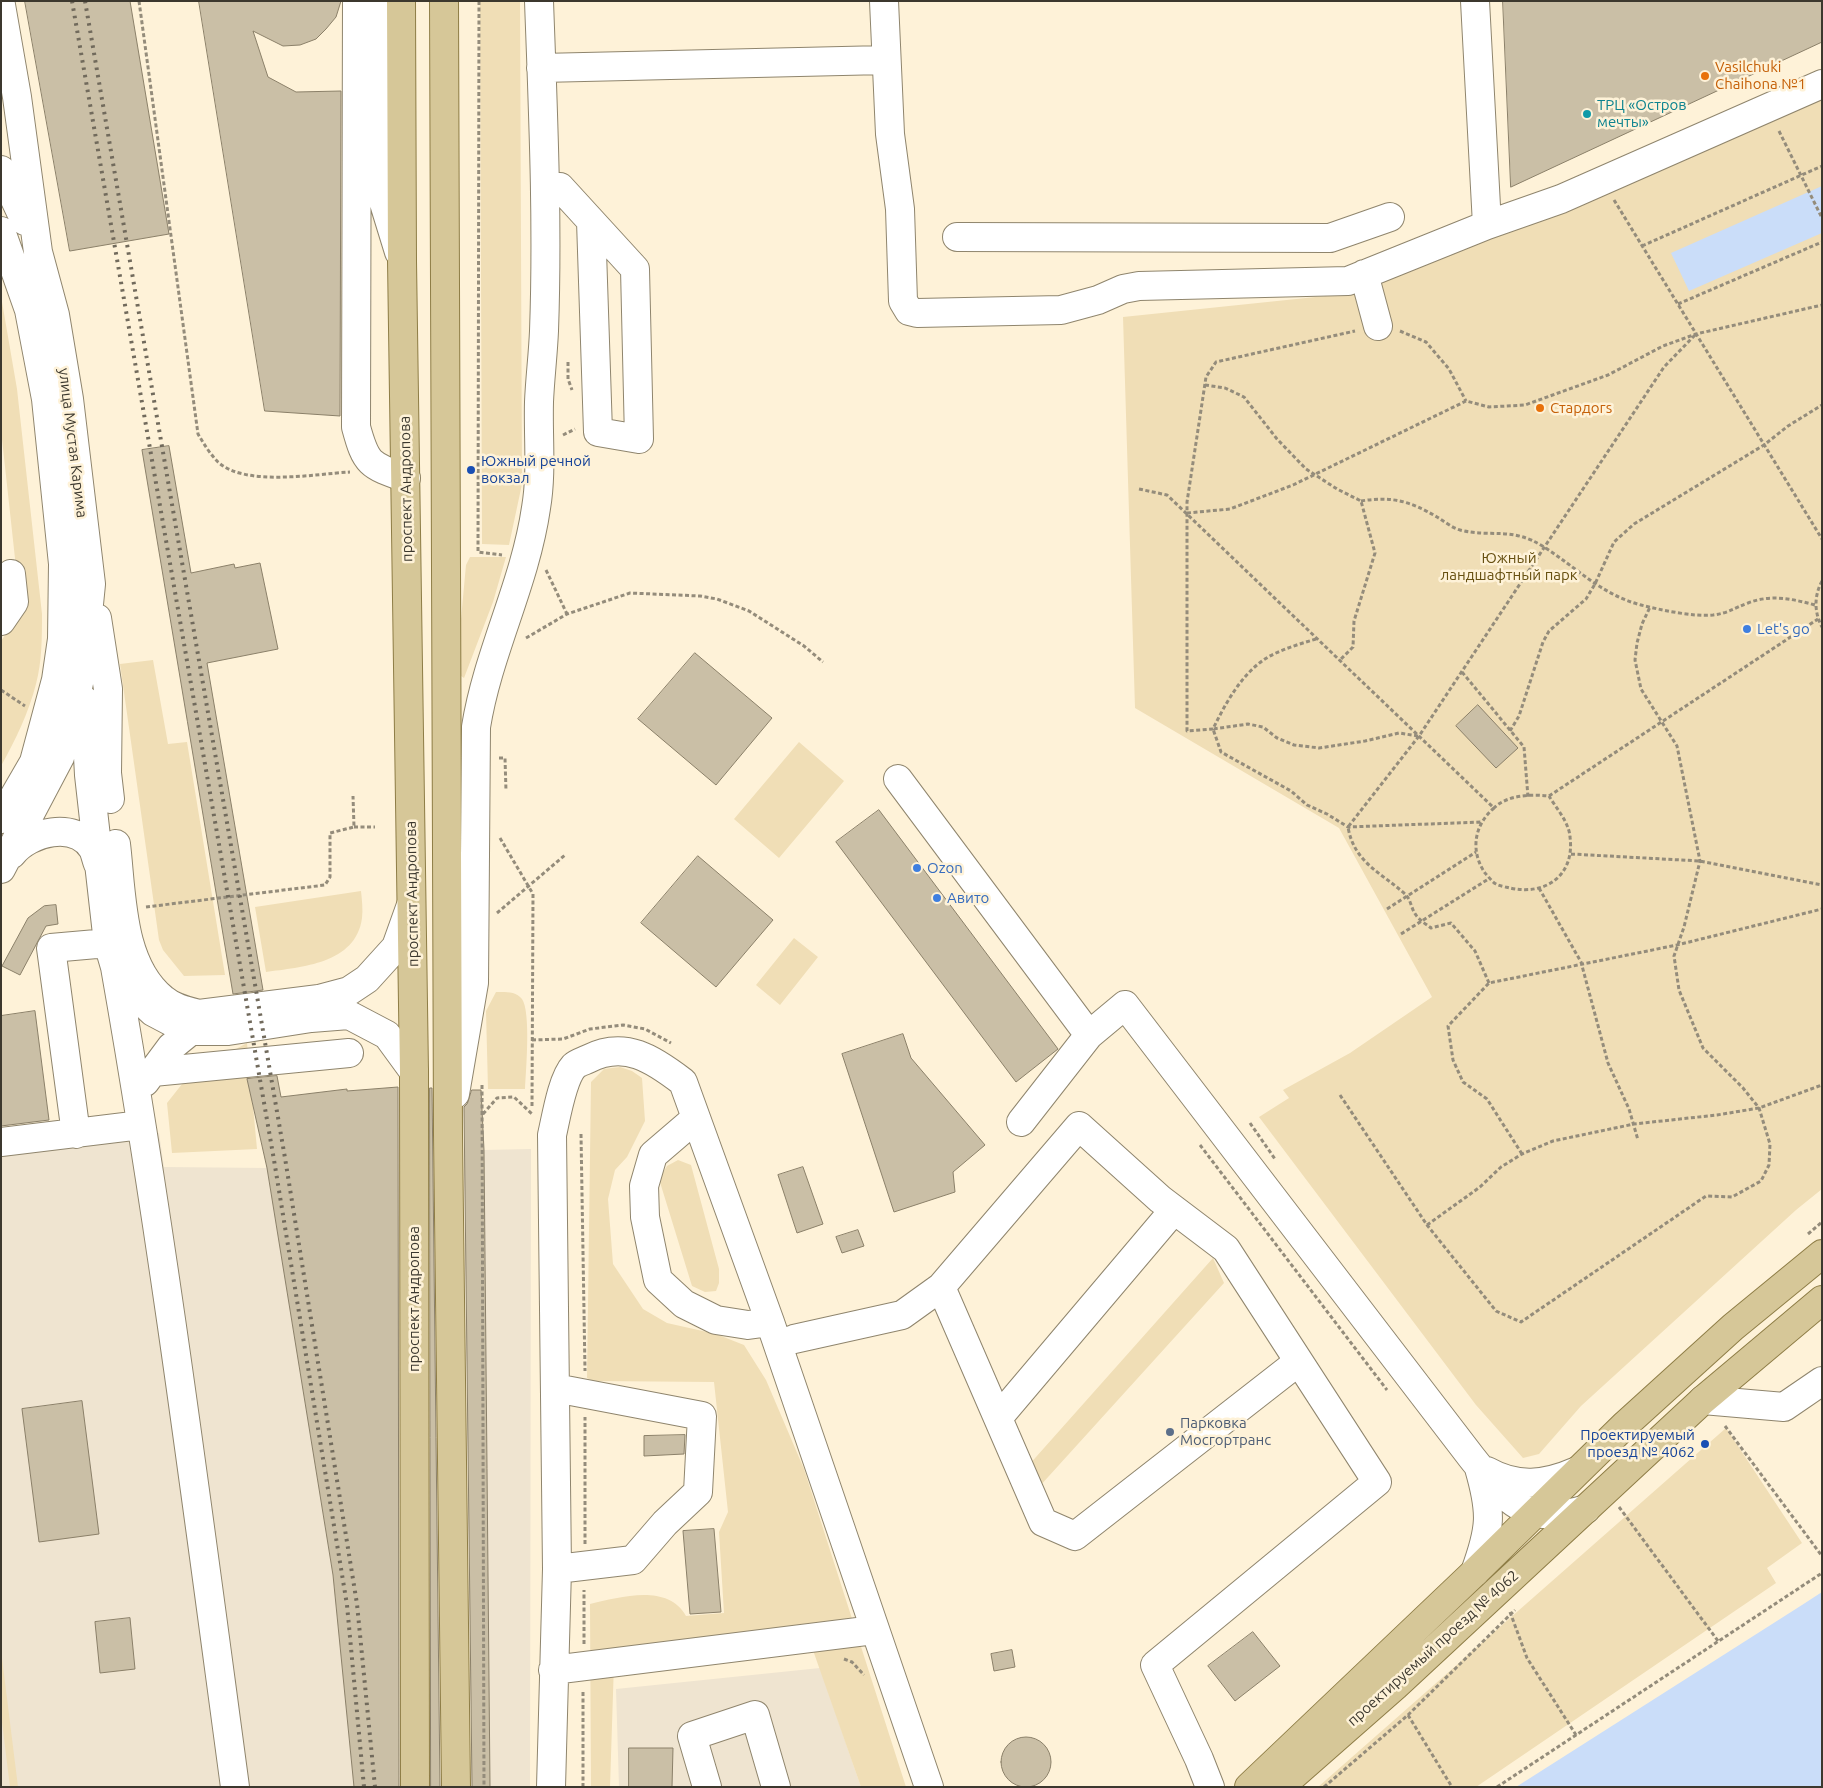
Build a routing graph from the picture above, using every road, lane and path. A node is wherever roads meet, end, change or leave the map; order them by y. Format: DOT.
graph roads {
  1 [pos="139,1"];
  2 [pos="357,1"];
  3 [pos="379,1"];
  4 [pos="402,1"];
  5 [pos="444,1"];
  6 [pos="479,1"];
  7 [pos="539,1"];
  8 [pos="884,1"];
  9 [pos="1475,1"];
  10 [pos="1,5"];
  11 [pos="4,41"];
  12 [pos="885,60"];
  13 [pos="541,68"];
  14 [pos="1822,84"];
  15 [pos="1779,131"];
  16 [pos="1822,166"];
  17 [pos="1,170"];
  18 [pos="1800,176"];
  19 [pos="1602,180"];
  20 [pos="545,187"];
  21 [pos="1390,216"];
  22 [pos="1822,218"];
  23 [pos="590,221"];
  24 [pos="1487,225"];
  25 [pos="1,231"];
  26 [pos="957,237"];
  27 [pos="1822,242"];
  28 [pos="1642,246"];
  29 [pos="25,256"];
  30 [pos="402,261"];
  31 [pos="1364,274"];
  32 [pos="1678,304"];
  33 [pos="1822,305"];
  34 [pos="1378,326"];
  35 [pos="1696,334"];
  36 [pos="1205,385"];
  37 [pos="1466,400"];
  38 [pos="1822,405"];
  39 [pos="1764,445"];
  40 [pos="356,472"];
  41 [pos="1316,474"];
  42 [pos="406,478"];
  43 [pos="1139,489"];
  44 [pos="1361,501"];
  45 [pos="1187,514"];
  46 [pos="1822,539"];
  47 [pos="1544,547"];
  48 [pos="526,558"];
  49 [pos="63,564"];
  50 [pos="11,574"];
  51 [pos="1822,581"];
  52 [pos="91,584"];
  53 [pos="1595,584"];
  54 [pos="1815,605"];
  55 [pos="1650,607"];
  56 [pos="1818,619"];
  57 [pos="1,621"];
  58 [pos="1822,627"];
  59 [pos="1316,639"];
  60 [pos="520,641"];
  61 [pos="1339,661"];
  62 [pos="823,662"];
  63 [pos="83,664"];
  64 [pos="1462,672"];
  65 [pos="1,690"];
  66 [pos="28,709"];
  67 [pos="1660,722"];
  68 [pos="1213,729"];
  69 [pos="1510,732"];
  70 [pos="1419,736"];
  71 [pos="76,744"];
  72 [pos="505,758"];
  73 [pos="34,762"];
  74 [pos="107,774"];
  75 [pos="898,779"];
  76 [pos="506,791"];
  77 [pos="353,796"];
  78 [pos="1549,796"];
  79 [pos="1528,797"];
  80 [pos="1494,808"];
  81 [pos="1,819"];
  82 [pos="1481,822"];
  83 [pos="354,826"];
  84 [pos="375,827"];
  85 [pos="1348,827"];
  86 [pos="1476,852"];
  87 [pos="1571,854"];
  88 [pos="565,855"];
  89 [pos="1700,861"];
  90 [pos="4,864"];
  91 [pos="100,868"];
  92 [pos="1490,878"];
  93 [pos="1822,884"];
  94 [pos="1539,888"];
  95 [pos="1407,895"];
  96 [pos="413,900"];
  97 [pos="140,908"];
  98 [pos="1387,909"];
  99 [pos="1822,909"];
  100 [pos="493,917"];
  101 [pos="1423,922"];
  102 [pos="1401,934"];
  103 [pos="1677,945"];
  104 [pos="111,955"];
  105 [pos="1581,962"];
  106 [pos="1489,983"];
  107 [pos="227,1010"];
  108 [pos="190,1031"];
  109 [pos="1089,1035"];
  110 [pos="350,1053"];
  111 [pos="414,1072"];
  112 [pos="482,1077"];
  113 [pos="145,1082"];
  114 [pos="1822,1085"];
  115 [pos="1340,1095"];
  116 [pos="1759,1108"];
  117 [pos="532,1114"];
  118 [pos="482,1115"];
  119 [pos="695,1119"];
  120 [pos="1021,1122"];
  121 [pos="1634,1124"];
  122 [pos="141,1125"];
  123 [pos="76,1134"];
  124 [pos="581,1134"];
  125 [pos="448,1135"];
  126 [pos="1638,1140"];
  127 [pos="1,1142"];
  128 [pos="1522,1154"];
  129 [pos="1174,1210"];
  130 [pos="1427,1224"];
  131 [pos="1822,1254"];
  132 [pos="941,1287"];
  133 [pos="1822,1300"];
  134 [pos="774,1334"];
  135 [pos="1298,1362"];
  136 [pos="1822,1381"];
  137 [pos="555,1388"];
  138 [pos="585,1394"];
  139 [pos="1703,1400"];
  140 [pos="1738,1404"];
  141 [pos="998,1418"];
  142 [pos="1479,1467"];
  143 [pos="1576,1471"];
  144 [pos="1619,1507"];
  145 [pos="1586,1510"];
  146 [pos="1535,1514"];
  147 [pos="1822,1556"];
  148 [pos="584,1566"];
  149 [pos="557,1569"];
  150 [pos="1475,1572"];
  151 [pos="1822,1573"];
  152 [pos="1511,1613"];
  153 [pos="1503,1621"];
  154 [pos="874,1630"];
  155 [pos="1718,1641"];
  156 [pos="840,1657"];
  157 [pos="583,1667"];
  158 [pos="552,1670"];
  159 [pos="865,1680"];
  160 [pos="1408,1715"];
  161 [pos="1576,1735"];
  162 [pos="235,1787"];
  163 [pos="415,1787"];
  164 [pos="456,1787"];
  165 [pos="484,1787"];
  166 [pos="551,1787"];
  167 [pos="583,1787"];
  168 [pos="706,1787"];
  169 [pos="776,1787"];
  170 [pos="929,1787"];
  171 [pos="1210,1787"];
  172 [pos="1249,1787"];
  173 [pos="1280,1787"];
  174 [pos="1324,1787"];
  175 [pos="1452,1787"];
  176 [pos="1497,1787"];
  1 -- 40 [label="path"];
  2 -- 42 [label="street"];
  3 -- 30 [label="street"];
  4 -- 30 [label="main road, проспект Андропова"];
  5 -- 125 [label="main road"];
  6 -- 48 [label="path"];
  7 -- 13 [label="street"];
  8 -- 12 [label="street"];
  9 -- 24 [label="street"];
  10 -- 11 [label="street, улица Мустая Карима"];
  11 -- 29 [label="street, улица Мустая Карима"];
  12 -- 13 [label="street"];
  12 -- 31 [label="street"];
  13 -- 20 [label="street"];
  14 -- 19 [label="street"];
  15 -- 18 [label="path"];
  16 -- 18 [label="path"];
  17 -- 29 [label="street"];
  18 -- 22 [label="path"];
  18 -- 28 [label="path"];
  19 -- 24 [label="street"];
  19 -- 28 [label="path"];
  20 -- 23 [label="street"];
  20 -- 48 [label="street"];
  21 -- 26 [label="street"];
  23 -- 23 [label="street"];
  24 -- 31 [label="street"];
  25 -- 29 [label="street"];
  27 -- 32 [label="path"];
  28 -- 32 [label="path"];
  29 -- 49 [label="street, улица Мустая Карима"];
  29 -- 52 [label="street, улица Мустая Карима"];
  30 -- 42 [label="main road, проспект Андропова"];
  31 -- 34 [label="street"];
  32 -- 35 [label="path"];
  33 -- 35 [label="path"];
  34 -- 36 [label="path"];
  34 -- 37 [label="path"];
  35 -- 37 [label="path"];
  35 -- 39 [label="path"];
  35 -- 47 [label="path"];
  36 -- 41 [label="path"];
  36 -- 45 [label="path"];
  37 -- 41 [label="path"];
  38 -- 39 [label="path"];
  39 -- 46 [label="path"];
  39 -- 53 [label="path"];
  41 -- 44 [label="path"];
  41 -- 45 [label="path"];
  42 -- 96 [label="main road, проспект Андропова"];
  43 -- 45 [label="path"];
  44 -- 47 [label="path"];
  44 -- 61 [label="path"];
  45 -- 59 [label="path"];
  45 -- 68 [label="path"];
  47 -- 53 [label="path"];
  47 -- 64 [label="path"];
  48 -- 125 [label="street"];
  49 -- 63 [label="street"];
  49 -- 73 [label="street, улица Мустая Карима"];
  50 -- 57 [label="street"];
  51 -- 54 [label="path"];
  52 -- 63 [label="street, улица Мустая Карима"];
  52 -- 74 [label="street"];
  53 -- 55 [label="path"];
  53 -- 69 [label="path"];
  54 -- 55 [label="path"];
  54 -- 56 [label="path"];
  55 -- 67 [label="path"];
  56 -- 58 [label="path"];
  56 -- 67 [label="path"];
  59 -- 61 [label="path"];
  59 -- 68 [label="path"];
  60 -- 62 [label="path"];
  61 -- 70 [label="path"];
  63 -- 71 [label="street"];
  64 -- 69 [label="path"];
  64 -- 70 [label="path"];
  65 -- 66 [label="path"];
  67 -- 78 [label="path"];
  67 -- 89 [label="path"];
  68 -- 70 [label="path"];
  68 -- 85 [label="path"];
  69 -- 79 [label="path"];
  70 -- 80 [label="path"];
  70 -- 85 [label="path"];
  71 -- 73 [label="street"];
  71 -- 74 [label="street"];
  71 -- 90 [label="street"];
  71 -- 91 [label="street"];
  72 -- 76 [label="path"];
  73 -- 81 [label="street, улица Мустая Карима"];
  74 -- 107 [label="street"];
  75 -- 109 [label="street"];
  77 -- 83 [label="path"];
  78 -- 79 [label="path"];
  78 -- 87 [label="path"];
  79 -- 80 [label="path"];
  80 -- 82 [label="path"];
  82 -- 85 [label="path"];
  82 -- 86 [label="path"];
  83 -- 84 [label="path"];
  83 -- 97 [label="path"];
  85 -- 95 [label="path"];
  86 -- 92 [label="path"];
  86 -- 95 [label="path"];
  87 -- 89 [label="path"];
  87 -- 94 [label="path"];
  88 -- 100 [label="path"];
  89 -- 93 [label="path"];
  89 -- 103 [label="path"];
  90 -- 91 [label="street"];
  91 -- 104 [label="street"];
  92 -- 94 [label="path"];
  92 -- 101 [label="path"];
  94 -- 105 [label="path"];
  95 -- 98 [label="path"];
  95 -- 101 [label="path"];
  96 -- 107 [label="street"];
  96 -- 111 [label="main road, проспект Андропова"];
  99 -- 103 [label="path"];
  101 -- 102 [label="path"];
  101 -- 106 [label="path"];
  103 -- 105 [label="path"];
  103 -- 116 [label="path"];
  104 -- 108 [label="street"];
  104 -- 113 [label="street"];
  104 -- 123 [label="street"];
  105 -- 106 [label="path"];
  105 -- 121 [label="path"];
  106 -- 128 [label="path"];
  107 -- 108 [label="street"];
  108 -- 111 [label="street"];
  108 -- 113 [label="street"];
  109 -- 120 [label="street"];
  109 -- 142 [label="street"];
  110 -- 113 [label="street"];
  111 -- 163 [label="main road, проспект Андропова"];
  112 -- 118 [label="path"];
  113 -- 122 [label="street"];
  114 -- 116 [label="path"];
  115 -- 130 [label="path"];
  116 -- 121 [label="path"];
  116 -- 130 [label="path"];
  117 -- 118 [label="path"];
  118 -- 165 [label="path"];
  119 -- 134 [label="street"];
  119 -- 134 [label="street"];
  119 -- 137 [label="street"];
  121 -- 126 [label="path"];
  121 -- 128 [label="path"];
  122 -- 123 [label="street"];
  122 -- 162 [label="street"];
  123 -- 127 [label="street"];
  124 -- 138 [label="path"];
  125 -- 164 [label="main road"];
  128 -- 130 [label="path"];
  129 -- 132 [label="street"];
  129 -- 135 [label="street"];
  129 -- 141 [label="street"];
  131 -- 143 [label="main road, проектируемый проезд № 4062"];
  132 -- 134 [label="street"];
  132 -- 141 [label="street"];
  133 -- 139 [label="main road, проектируемый проезд № 4062"];
  134 -- 154 [label="street"];
  135 -- 141 [label="street"];
  135 -- 171 [label="street"];
  136 -- 140 [label="street"];
  137 -- 138 [label="street"];
  137 -- 149 [label="street"];
  138 -- 148 [label="path"];
  138 -- 148 [label="street"];
  139 -- 140 [label="street"];
  139 -- 145 [label="main road, проектируемый проезд № 4062"];
  140 -- 147 [label="path"];
  142 -- 143 [label="street"];
  142 -- 146 [label="street"];
  142 -- 150 [label="street"];
  143 -- 146 [label="main road, проектируемый проезд № 4062"];
  144 -- 155 [label="path"];
  145 -- 146 [label="street"];
  145 -- 173 [label="main road, проектируемый проезд № 4062"];
  146 -- 150 [label="main road, проектируемый проезд № 4062"];
  148 -- 149 [label="street"];
  148 -- 157 [label="path"];
  149 -- 158 [label="street"];
  150 -- 172 [label="main road, проектируемый проезд № 4062"];
  151 -- 155 [label="path"];
  152 -- 161 [label="path"];
  153 -- 160 [label="path"];
  154 -- 157 [label="street"];
  154 -- 170 [label="street"];
  155 -- 161 [label="path"];
  156 -- 159 [label="path"];
  157 -- 158 [label="street"];
  157 -- 167 [label="path"];
  158 -- 166 [label="street"];
  160 -- 174 [label="path"];
  160 -- 175 [label="path"];
  161 -- 176 [label="path"];
  168 -- 169 [label="street"];
}
